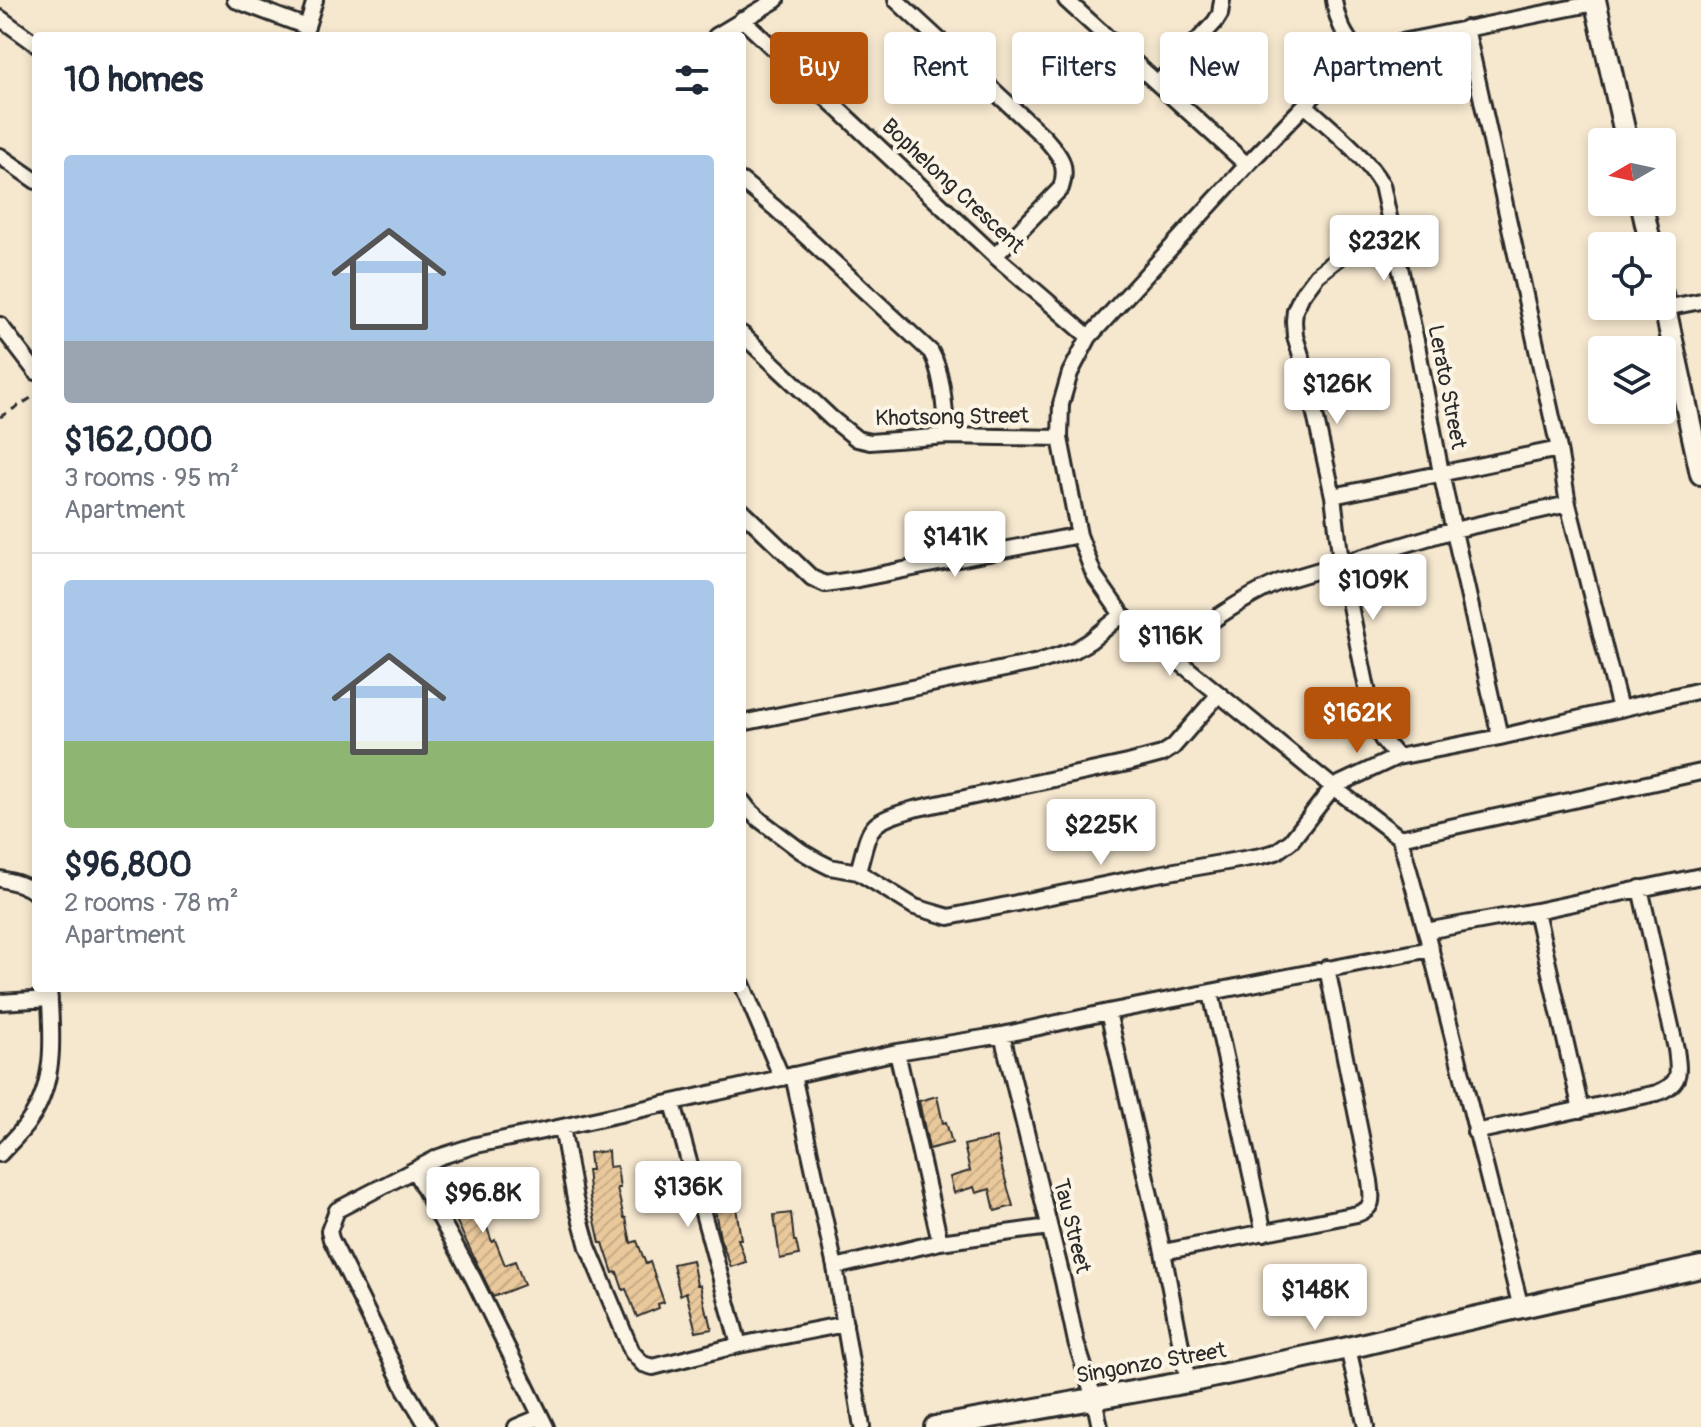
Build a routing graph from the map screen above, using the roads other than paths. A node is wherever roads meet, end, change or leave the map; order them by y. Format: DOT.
graph roads {
  1 [pos="235,0"];
  2 [pos="315,0"];
  3 [pos="776,0"];
  4 [pos="896,0"];
  5 [pos="1066,0"];
  6 [pos="1222,0"];
  7 [pos="1334,0"];
  8 [pos="1595,1"];
  9 [pos="0,18"];
  10 [pos="742,19"];
  11 [pos="1466,28"];
  12 [pos="306,32"];
  13 [pos="722,32"];
  14 [pos="1343,32"];
  15 [pos="1447,32"];
  16 [pos="32,41"];
  17 [pos="1158,83"];
  18 [pos="1305,105"];
  19 [pos="1624,128"];
  20 [pos="0,156"];
  21 [pos="1247,165"];
  22 [pos="32,178"];
  23 [pos="746,184"];
  24 [pos="1393,234"];
  25 [pos="995,256"];
  26 [pos="1676,301"];
  27 [pos="1701,301"];
  28 [pos="1668,320"];
  29 [pos="0,325"];
  30 [pos="1089,337"];
  31 [pos="746,338"];
  32 [pos="32,367"];
  33 [pos="947,436"];
  34 [pos="1060,438"];
  35 [pos="1559,449"];
  36 [pos="1441,473"];
  37 [pos="1701,474"];
  38 [pos="1333,496"];
  39 [pos="1568,504"];
  40 [pos="746,515"];
  41 [pos="1454,530"];
  42 [pos="1079,535"];
  43 [pos="1341,562"];
  44 [pos="1122,615"];
  45 [pos="1168,652"];
  46 [pos="1701,690"];
  47 [pos="1219,694"];
  48 [pos="1620,709"];
  49 [pos="746,722"];
  50 [pos="1500,737"];
  51 [pos="1397,757"];
  52 [pos="1701,772"];
  53 [pos="1333,787"];
  54 [pos="746,806"];
  55 [pos="1400,838"];
  56 [pos="858,872"];
  57 [pos="1701,876"];
  58 [pos="0,879"];
  59 [pos="1640,888"];
  60 [pos="32,890"];
  61 [pos="1536,911"];
  62 [pos="1426,931"];
  63 [pos="1431,949"];
  64 [pos="1327,968"];
  65 [pos="746,992"];
  66 [pos="49,993"];
  67 [pos="1211,993"];
  68 [pos="0,1002"];
  69 [pos="1108,1012"];
  70 [pos="1002,1035"];
  71 [pos="897,1052"];
  72 [pos="787,1076"];
  73 [pos="673,1103"];
  74 [pos="1581,1110"];
  75 [pos="562,1127"];
  76 [pos="1475,1132"];
  77 [pos="0,1154"];
  78 [pos="414,1170"];
  79 [pos="1049,1227"];
  80 [pos="1264,1233"];
  81 [pos="940,1242"];
  82 [pos="1163,1252"];
  83 [pos="835,1267"];
  84 [pos="1701,1267"];
  85 [pos="1521,1308"];
  86 [pos="845,1324"];
  87 [pos="739,1345"];
  88 [pos="1348,1348"];
  89 [pos="1188,1382"];
  90 [pos="1094,1398"];
  91 [pos="543,1422"];
  92 [pos="428,1427"];
  93 [pos="516,1427"];
  94 [pos="862,1427"];
  95 [pos="935,1427"];
  96 [pos="1100,1427"];
  97 [pos="1366,1427"];
  1 -- 12 [label="street"];
  2 -- 12 [label="street"];
  3 -- 10 [label="street"];
  4 -- 25 [label="street"];
  5 -- 17 [label="street"];
  6 -- 17 [label="street"];
  7 -- 14 [label="street"];
  8 -- 11 [label="street"];
  8 -- 19 [label="street"];
  9 -- 16 [label="street"];
  10 -- 13 [label="street"];
  10 -- 25 [label="street, Bophelong Crescent"];
  11 -- 15 [label="street"];
  11 -- 35 [label="street"];
  17 -- 21 [label="street"];
  18 -- 21 [label="street"];
  18 -- 24 [label="street, Lerato Street"];
  20 -- 22 [label="street"];
  21 -- 30 [label="street"];
  23 -- 33 [label="street"];
  24 -- 36 [label="street, Lerato Street"];
  24 -- 38 [label="street"];
  25 -- 30 [label="street, Bophelong Crescent"];
  26 -- 27 [label="street"];
  28 -- 37 [label="street"];
  29 -- 32 [label="street"];
  30 -- 34 [label="street"];
  31 -- 33 [label="street, Khotsong Street"];
  33 -- 34 [label="street, Khotsong Street"];
  34 -- 42 [label="street"];
  35 -- 36 [label="street"];
  35 -- 39 [label="street"];
  36 -- 38 [label="street"];
  36 -- 41 [label="street, Lerato Street"];
  38 -- 43 [label="street"];
  39 -- 41 [label="street"];
  39 -- 48 [label="street"];
  40 -- 42 [label="street"];
  41 -- 43 [label="street"];
  41 -- 50 [label="street, Lerato Street"];
  42 -- 44 [label="street"];
  43 -- 45 [label="street"];
  43 -- 51 [label="street"];
  44 -- 45 [label="street"];
  44 -- 49 [label="street"];
  45 -- 47 [label="street"];
  46 -- 48 [label="street"];
  47 -- 53 [label="street"];
  47 -- 56 [label="street"];
  48 -- 50 [label="street"];
  50 -- 51 [label="street"];
  51 -- 53 [label="street"];
  52 -- 55 [label="street"];
  53 -- 55 [label="street"];
  53 -- 56 [label="street"];
  54 -- 56 [label="street"];
  55 -- 62 [label="street"];
  57 -- 59 [label="street"];
  58 -- 60 [label="street"];
  59 -- 61 [label="street"];
  59 -- 74 [label="street"];
  61 -- 62 [label="street"];
  61 -- 74 [label="street"];
  62 -- 63 [label="street"];
  63 -- 64 [label="street"];
  63 -- 76 [label="street"];
  64 -- 67 [label="street"];
  64 -- 80 [label="street"];
  65 -- 72 [label="street"];
  66 -- 68 [label="street"];
  66 -- 77 [label="street"];
  67 -- 69 [label="street"];
  67 -- 80 [label="street"];
  69 -- 70 [label="street"];
  69 -- 82 [label="street"];
  70 -- 71 [label="street"];
  70 -- 79 [label="street, Tau Street"];
  71 -- 72 [label="street"];
  71 -- 81 [label="street"];
  72 -- 73 [label="street"];
  72 -- 83 [label="street"];
  73 -- 75 [label="street"];
  73 -- 87 [label="street"];
  74 -- 76 [label="street"];
  75 -- 78 [label="street"];
  75 -- 87 [label="street"];
  76 -- 85 [label="street"];
  78 -- 91 [label="street"];
  78 -- 92 [label="street"];
  79 -- 81 [label="street"];
  79 -- 90 [label="street, Tau Street"];
  80 -- 82 [label="street"];
  81 -- 83 [label="street"];
  82 -- 89 [label="street"];
  83 -- 86 [label="street"];
  84 -- 85 [label="street, Singonzo Street"];
  85 -- 88 [label="street, Singonzo Street"];
  86 -- 87 [label="street"];
  86 -- 94 [label="street"];
  88 -- 89 [label="street, Singonzo Street"];
  88 -- 97 [label="street"];
  89 -- 90 [label="street, Singonzo Street"];
  90 -- 95 [label="street, Singonzo Street"];
  90 -- 96 [label="street, Tau Street"];
  91 -- 93 [label="street"];
}
